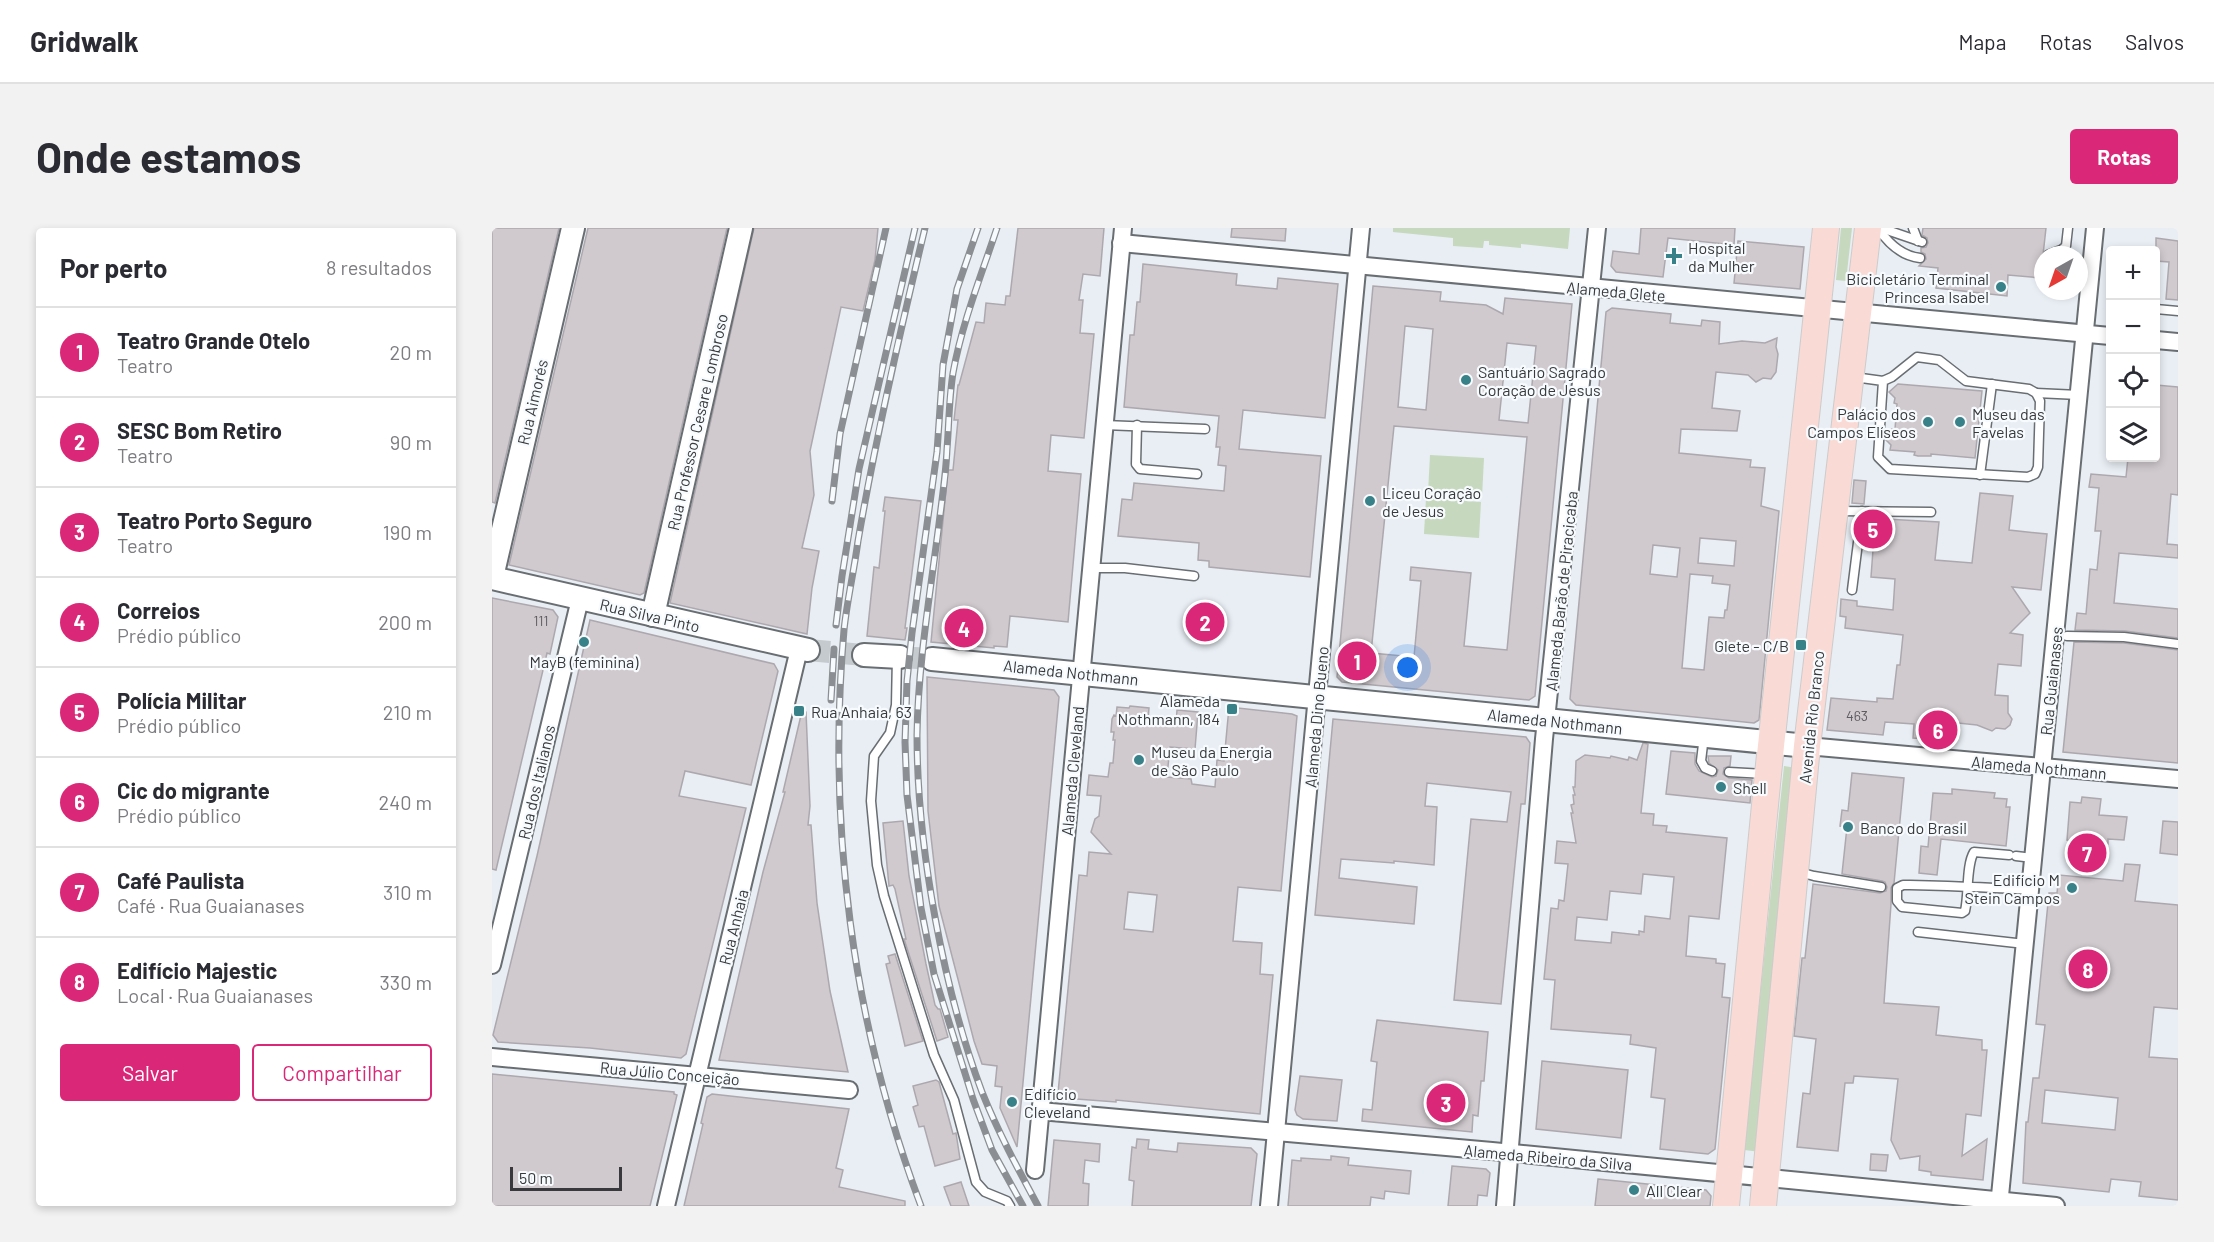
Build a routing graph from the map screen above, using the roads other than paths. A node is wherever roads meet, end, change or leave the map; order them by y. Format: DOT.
graph roads {
  1 [pos="573,228"];
  2 [pos="741,228"];
  3 [pos="1361,228"];
  4 [pos="1597,228"];
  5 [pos="1826,228"];
  6 [pos="1868,228"];
  7 [pos="1879,228"];
  8 [pos="1913,228"];
  9 [pos="2062,228"];
  10 [pos="2068,228"];
  11 [pos="2095,228"];
  12 [pos="1122,235"];
  13 [pos="2061,246"];
  14 [pos="2066,246"];
  15 [pos="1920,258"];
  16 [pos="1358,266"];
  17 [pos="1592,288"];
  18 [pos="1818,309"];
  19 [pos="2160,309"];
  20 [pos="2178,311"];
  21 [pos="1858,313"];
  22 [pos="2085,334"];
  23 [pos="2106,336"];
  24 [pos="2160,340"];
  25 [pos="2178,342"];
  26 [pos="1850,377"];
  27 [pos="1882,381"];
  28 [pos="1992,384"];
  29 [pos="2036,393"];
  30 [pos="2079,394"];
  31 [pos="1137,425"];
  32 [pos="1104,426"];
  33 [pos="1205,429"];
  34 [pos="1197,474"];
  35 [pos="1980,475"];
  36 [pos="1862,511"];
  37 [pos="1835,512"];
  38 [pos="1931,512"];
  39 [pos="1090,568"];
  40 [pos="1194,576"];
  41 [pos="492,578"];
  42 [pos="1852,590"];
  43 [pos="580,599"];
  44 [pos="653,615"];
  45 [pos="2061,636"];
  46 [pos="2178,644"];
  47 [pos="804,649"];
  48 [pos="864,655"];
  49 [pos="899,657"];
  50 [pos="932,659"];
  51 [pos="1080,674"];
  52 [pos="1318,696"];
  53 [pos="1547,720"];
  54 [pos="1704,736"];
  55 [pos="1771,743"];
  56 [pos="1808,746"];
  57 [pos="2042,767"];
  58 [pos="1712,771"];
  59 [pos="1729,772"];
  60 [pos="1768,774"];
  61 [pos="2178,779"];
  62 [pos="2033,858"];
  63 [pos="1796,871"];
  64 [pos="1881,887"];
  65 [pos="1969,887"];
  66 [pos="2030,890"];
  67 [pos="1918,933"];
  68 [pos="2025,944"];
  69 [pos="492,965"];
  70 [pos="492,1057"];
  71 [pos="697,1075"];
  72 [pos="849,1090"];
  73 [pos="1040,1111"];
  74 [pos="1276,1132"];
  75 [pos="1509,1153"];
  76 [pos="1035,1170"];
  77 [pos="1729,1174"];
  78 [pos="1766,1178"];
  79 [pos="1999,1203"];
  80 [pos="666,1206"];
  81 [pos="1010,1206"];
  82 [pos="1269,1206"];
  83 [pos="1505,1206"];
  84 [pos="1726,1206"];
  85 [pos="1763,1206"];
  86 [pos="2056,1206"];
  1 -- 41 [label="street, Rua Aimorés"];
  2 -- 44 [label="street, Rua Professor Cesare Lombroso"];
  3 -- 16 [label="street, Alameda Dino Bueno"];
  4 -- 17 [label="street, Alameda Barão de Piracicaba"];
  5 -- 18 [label="main road"];
  6 -- 21 [label="main road, Avenida Rio Branco"];
  7 -- 8 [label="lane"];
  7 -- 15 [label="lane"];
  9 -- 13 [label="lane"];
  10 -- 14 [label="lane"];
  11 -- 22 [label="street, Rua Guaianases"];
  12 -- 16 [label="street, Alameda Glete"];
  12 -- 32 [label="street, Alameda Cleveland"];
  16 -- 17 [label="street, Alameda Glete"];
  16 -- 52 [label="street, Alameda Dino Bueno"];
  17 -- 18 [label="street, Alameda Glete"];
  17 -- 53 [label="street, Alameda Barão de Piracicaba"];
  18 -- 21 [label="street, Alameda Glete"];
  18 -- 55 [label="main road"];
  19 -- 20 [label="lane"];
  21 -- 22 [label="street, Alameda Glete"];
  21 -- 26 [label="main road, Avenida Rio Branco"];
  22 -- 23 [label="street, Alameda Glete"];
  22 -- 30 [label="street, Rua Guaianases"];
  24 -- 25 [label="street"];
  26 -- 27 [label="lane"];
  26 -- 37 [label="main road, Avenida Rio Branco"];
  27 -- 28 [label="lane"];
  27 -- 35 [label="lane"];
  28 -- 29 [label="lane"];
  28 -- 35 [label="lane"];
  29 -- 30 [label="lane"];
  29 -- 35 [label="lane"];
  30 -- 45 [label="street, Rua Guaianases"];
  31 -- 32 [label="lane"];
  31 -- 33 [label="lane"];
  31 -- 34 [label="lane"];
  32 -- 39 [label="street, Alameda Cleveland"];
  36 -- 37 [label="lane"];
  36 -- 38 [label="lane"];
  36 -- 42 [label="lane"];
  37 -- 56 [label="main road, Avenida Rio Branco"];
  39 -- 40 [label="lane"];
  39 -- 51 [label="street, Alameda Cleveland"];
  41 -- 43 [label="street, Rua Silva Pinto"];
  43 -- 44 [label="street, Rua Silva Pinto"];
  43 -- 69 [label="street, Rua dos Italianos"];
  44 -- 47 [label="street, Rua Silva Pinto"];
  45 -- 46 [label="lane"];
  45 -- 57 [label="street, Rua Guaianases"];
  47 -- 71 [label="street, Rua Anhaia"];
  48 -- 49 [label="street"];
  49 -- 81 [label="lane"];
  50 -- 51 [label="street, Alameda Nothmann"];
  51 -- 52 [label="street, Alameda Nothmann"];
  51 -- 73 [label="street, Alameda Cleveland"];
  52 -- 53 [label="street, Alameda Nothmann"];
  52 -- 74 [label="street, Alameda Dino Bueno"];
  53 -- 54 [label="street, Alameda Nothmann"];
  53 -- 75 [label="street, Alameda Barão de Piracicaba"];
  54 -- 55 [label="street, Alameda Nothmann"];
  54 -- 58 [label="lane"];
  55 -- 56 [label="street, Alameda Nothmann"];
  55 -- 60 [label="main road"];
  56 -- 57 [label="street, Alameda Nothmann"];
  56 -- 63 [label="main road, Avenida Rio Branco"];
  57 -- 61 [label="street, Alameda Nothmann"];
  57 -- 62 [label="street, Rua Guaianases"];
  59 -- 60 [label="lane"];
  60 -- 77 [label="main road"];
  62 -- 65 [label="lane"];
  62 -- 66 [label="street, Rua Guaianases"];
  63 -- 64 [label="lane"];
  63 -- 78 [label="main road, Avenida Rio Branco"];
  65 -- 65 [label="lane"];
  65 -- 66 [label="lane"];
  66 -- 68 [label="street, Rua Guaianases"];
  67 -- 68 [label="lane"];
  68 -- 79 [label="street, Rua Guaianases"];
  70 -- 71 [label="street, Rua Júlio Conceição"];
  71 -- 72 [label="street, Rua Júlio Conceição"];
  71 -- 80 [label="street, Rua Anhaia"];
  73 -- 74 [label="street, Alameda Ribeiro da Silva"];
  73 -- 76 [label="street, Alameda Cleveland"];
  74 -- 75 [label="street, Alameda Ribeiro da Silva"];
  74 -- 82 [label="street, Alameda Dino Bueno"];
  75 -- 77 [label="street, Alameda Ribeiro da Silva"];
  75 -- 83 [label="street, Alameda Barão de Piracicaba"];
  77 -- 78 [label="street, Alameda Ribeiro da Silva"];
  77 -- 84 [label="main road"];
  78 -- 79 [label="street, Alameda Ribeiro da Silva"];
  78 -- 85 [label="main road, Avenida Rio Branco"];
  79 -- 86 [label="street, Alameda Ribeiro da Silva"];
}
